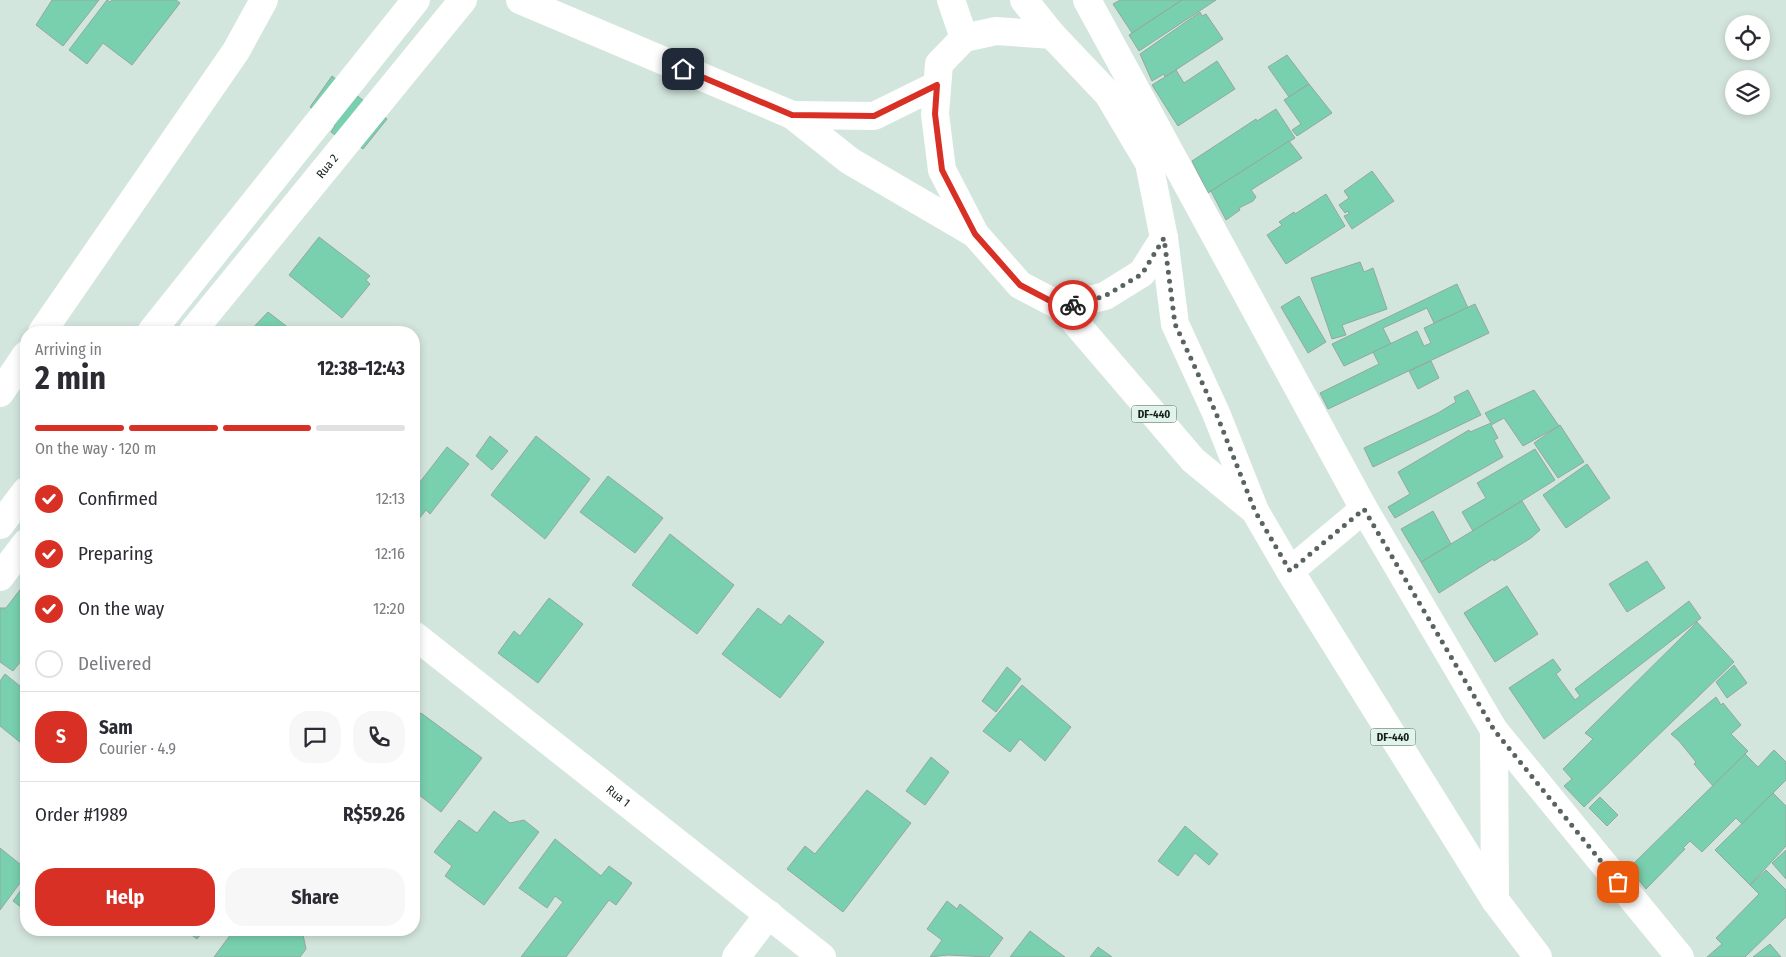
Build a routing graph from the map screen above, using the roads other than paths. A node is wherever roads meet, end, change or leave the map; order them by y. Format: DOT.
graph roads {
  1 [pos="264,0"];
  2 [pos="416,0"];
  3 [pos="463,0"];
  4 [pos="520,0"];
  5 [pos="951,0"];
  6 [pos="1024,0"];
  7 [pos="1087,0"];
  8 [pos="1052,35"];
  9 [pos="964,38"];
  10 [pos="937,85"];
  11 [pos="792,115"];
  12 [pos="283,168"];
  13 [pos="309,189"];
  14 [pos="975,234"];
  15 [pos="1164,238"];
  16 [pos="1062,307"];
  17 [pos="46,326"];
  18 [pos="156,326"];
  19 [pos="197,326"];
  20 [pos="20,364"];
  21 [pos="0,393"];
  22 [pos="20,499"];
  23 [pos="1364,509"];
  24 [pos="1255,511"];
  25 [pos="3,522"];
  26 [pos="20,535"];
  27 [pos="20,551"];
  28 [pos="1290,571"];
  29 [pos="0,577"];
  30 [pos="420,640"];
  31 [pos="1494,730"];
  32 [pos="1494,900"];
  33 [pos="769,914"];
  34 [pos="736,957"];
  35 [pos="822,957"];
  36 [pos="1538,957"];
  37 [pos="1680,957"];
  1 -- 17 [label="street"];
  2 -- 12 [label="street"];
  3 -- 13 [label="street, Rua 2"];
  4 -- 11 [label="street"];
  5 -- 9 [label="street"];
  6 -- 8 [label="street"];
  7 -- 23 [label="street"];
  8 -- 9 [label="street"];
  8 -- 15 [label="street"];
  9 -- 10 [label="street"];
  10 -- 11 [label="street"];
  10 -- 14 [label="street"];
  11 -- 14 [label="street"];
  12 -- 13 [label="street"];
  12 -- 18 [label="street"];
  13 -- 19 [label="street, Rua 2"];
  14 -- 16 [label="street"];
  15 -- 16 [label="street"];
  15 -- 24 [label="street, DF-440"];
  16 -- 24 [label="street, DF-440"];
  20 -- 21 [label="street"];
  22 -- 25 [label="street"];
  23 -- 28 [label="street"];
  23 -- 31 [label="street"];
  24 -- 28 [label="street, DF-440"];
  25 -- 26 [label="street"];
  27 -- 29 [label="street"];
  28 -- 32 [label="street, DF-440"];
  30 -- 33 [label="street, Rua 1"];
  31 -- 32 [label="street"];
  31 -- 37 [label="street"];
  32 -- 36 [label="street, DF-440"];
  33 -- 34 [label="street"];
  33 -- 35 [label="street, Rua 1"];
}
